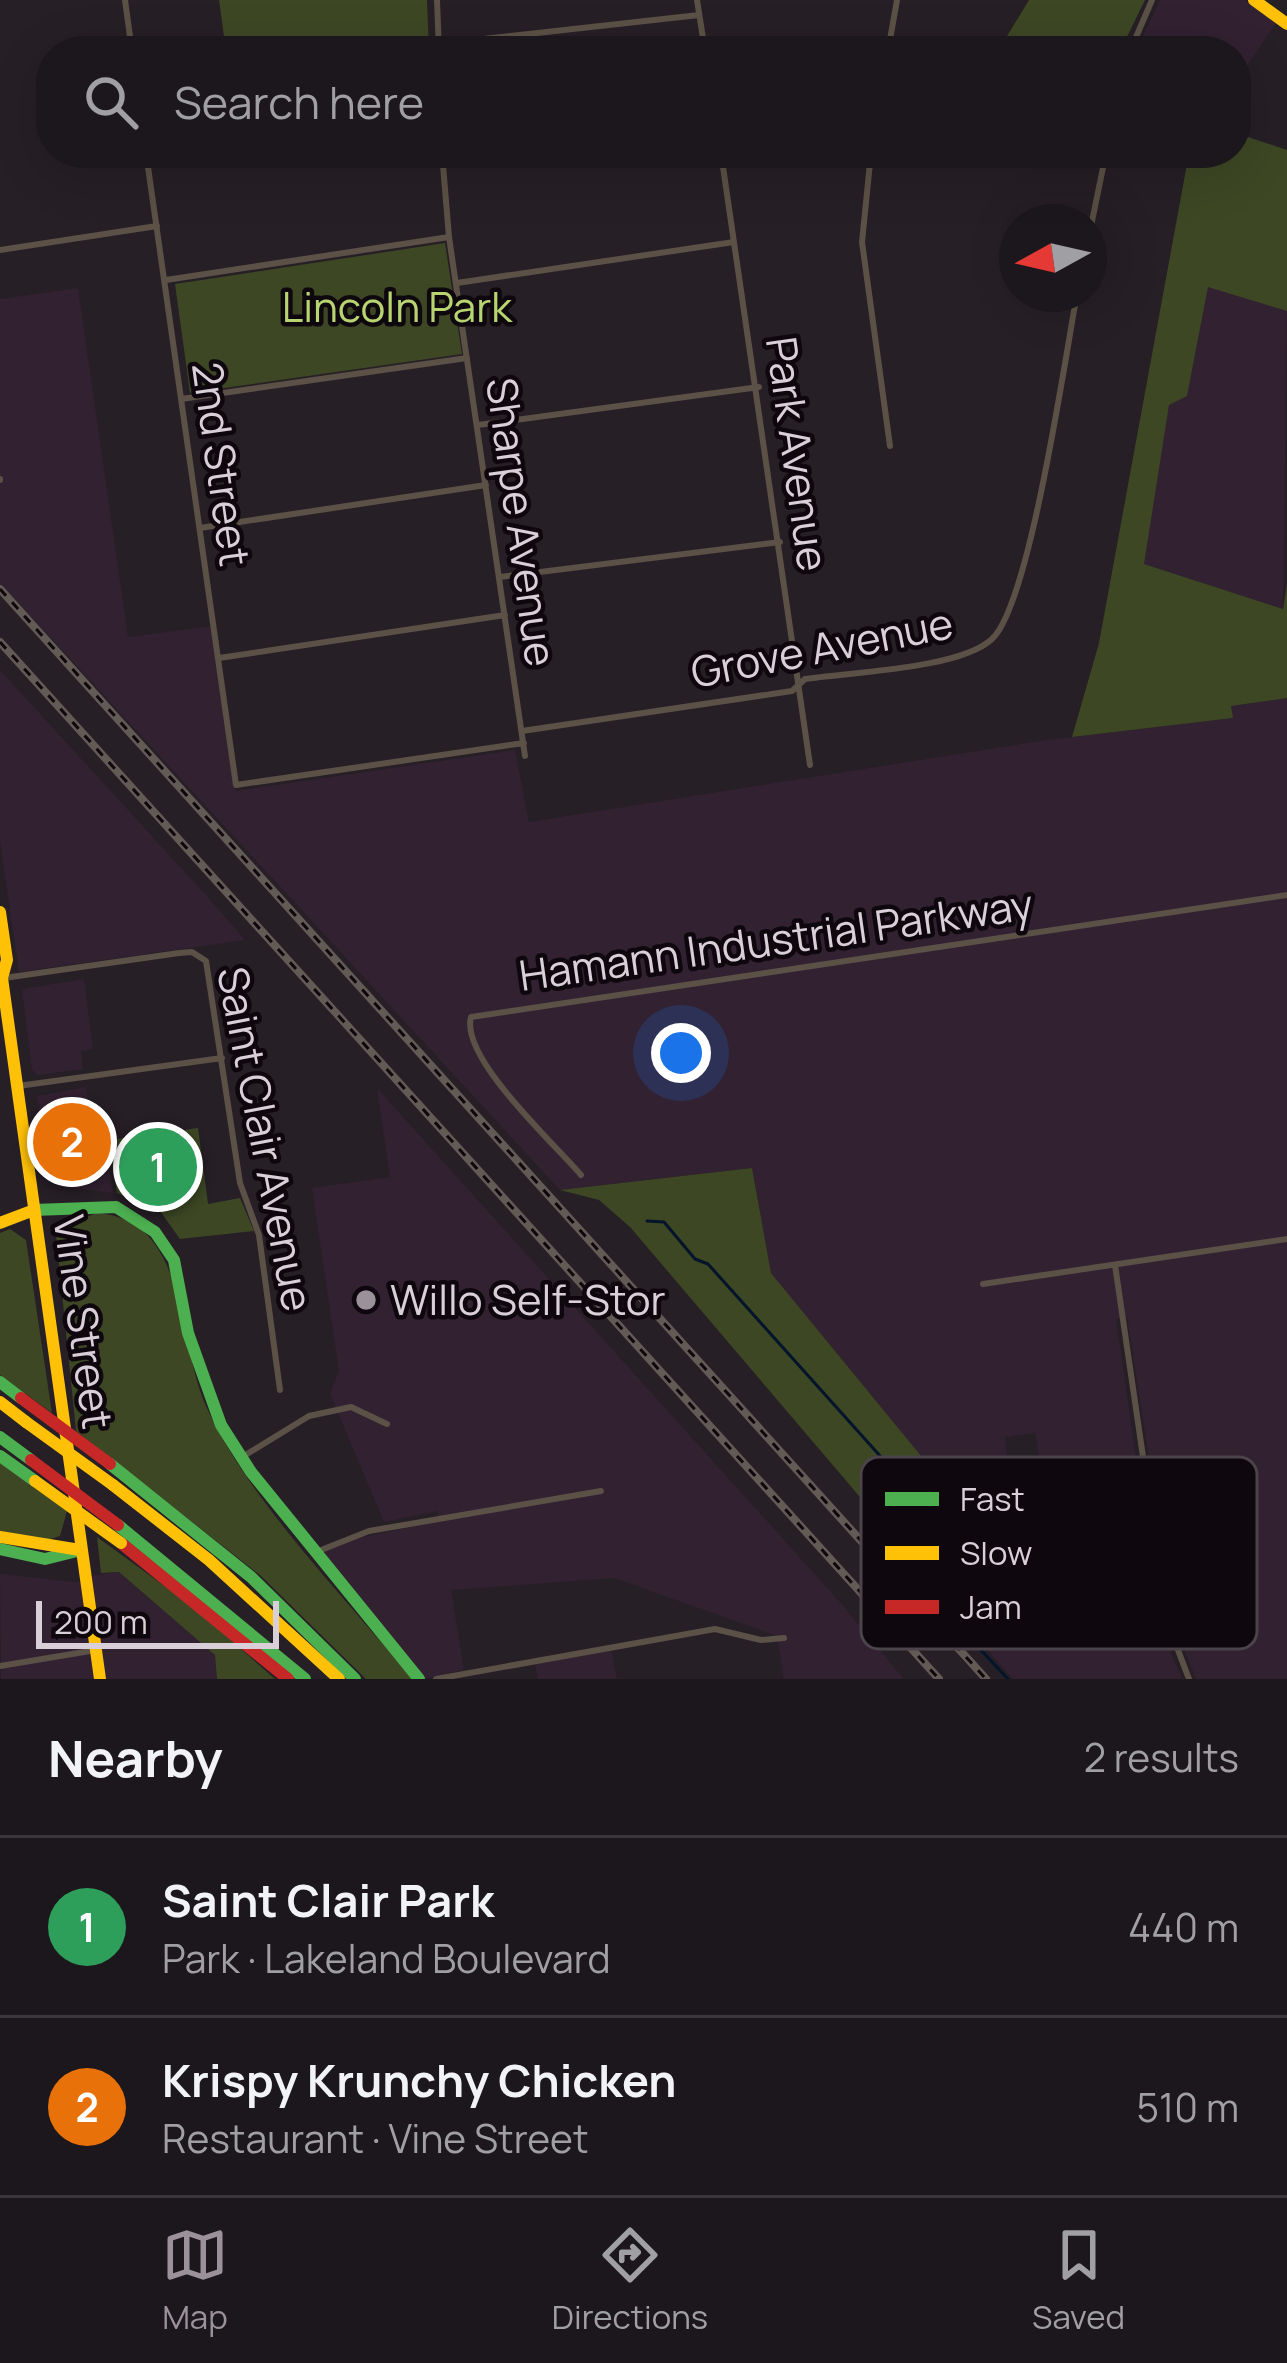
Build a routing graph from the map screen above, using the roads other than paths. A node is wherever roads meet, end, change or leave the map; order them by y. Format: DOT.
graph roads {
  1 [pos="125,0"];
  2 [pos="437,0"];
  3 [pos="697,0"];
  4 [pos="896,0"];
  5 [pos="1152,0"];
  6 [pos="1254,0"];
  7 [pos="699,14"];
  8 [pos="1287,24"];
  9 [pos="130,36"];
  10 [pos="439,36"];
  11 [pos="526,36"];
  12 [pos="703,36"];
  13 [pos="890,36"];
  14 [pos="1136,36"];
  15 [pos="148,168"];
  16 [pos="443,168"];
  17 [pos="723,168"];
  18 [pos="869,168"];
  19 [pos="1103,168"];
  20 [pos="1096,204"];
  21 [pos="158,226"];
  22 [pos="449,237"];
  23 [pos="734,242"];
  24 [pos="0,250"];
  25 [pos="166,280"];
  26 [pos="457,283"];
  27 [pos="1073,312"];
  28 [pos="467,358"];
  29 [pos="759,387"];
  30 [pos="181,400"];
  31 [pos="478,424"];
  32 [pos="890,446"];
  33 [pos="486,485"];
  34 [pos="200,528"];
  35 [pos="780,542"];
  36 [pos="500,577"];
  37 [pos="505,615"];
  38 [pos="219,658"];
  39 [pos="799,686"];
  40 [pos="522,730"];
  41 [pos="524,743"];
  42 [pos="525,756"];
  43 [pos="810,765"];
  44 [pos="1287,896"];
  45 [pos="0,913"];
  46 [pos="1,975"];
  47 [pos="222,1058"];
  48 [pos="18,1086"];
  49 [pos="581,1175"];
  50 [pos="0,1210"];
  51 [pos="34,1210"];
  52 [pos="0,1223"];
  53 [pos="1287,1239"];
  54 [pos="1114,1265"];
  55 [pos="983,1284"];
  56 [pos="0,1382"];
  57 [pos="280,1390"];
  58 [pos="0,1402"];
  59 [pos="387,1424"];
  60 [pos="0,1436"];
  61 [pos="0,1456"];
  62 [pos="242,1457"];
  63 [pos="1143,1457"];
  64 [pos="601,1491"];
  65 [pos="0,1537"];
  66 [pos="0,1550"];
  67 [pos="81,1550"];
  68 [pos="316,1552"];
  69 [pos="784,1638"];
  70 [pos="1178,1649"];
  71 [pos="96,1650"];
  72 [pos="1,1666"];
  73 [pos="100,1679"];
  74 [pos="288,1679"];
  75 [pos="305,1679"];
  76 [pos="339,1679"];
  77 [pos="356,1679"];
  78 [pos="419,1679"];
  79 [pos="436,1679"];
  80 [pos="1189,1679"];
  1 -- 9 [label="street"];
  2 -- 10 [label="street"];
  3 -- 7 [label="street"];
  4 -- 13 [label="street"];
  5 -- 14 [label="street"];
  6 -- 8 [label="main road"];
  7 -- 11 [label="street"];
  7 -- 12 [label="street"];
  15 -- 21 [label="street, 2nd Street"];
  16 -- 22 [label="street, Sharpe Avenue"];
  17 -- 23 [label="street, Park Avenue"];
  18 -- 32 [label="street"];
  19 -- 20 [label="street"];
  21 -- 24 [label="street"];
  21 -- 25 [label="street, 2nd Street"];
  22 -- 25 [label="street"];
  22 -- 26 [label="street, Sharpe Avenue"];
  23 -- 26 [label="street"];
  23 -- 29 [label="street, Park Avenue"];
  25 -- 30 [label="street, 2nd Street"];
  26 -- 28 [label="street, Sharpe Avenue"];
  27 -- 39 [label="street, Grove Avenue"];
  28 -- 30 [label="street"];
  28 -- 31 [label="street, Sharpe Avenue"];
  29 -- 31 [label="street"];
  29 -- 35 [label="street, Park Avenue"];
  30 -- 34 [label="street, 2nd Street"];
  31 -- 33 [label="street, Sharpe Avenue"];
  33 -- 34 [label="street"];
  33 -- 36 [label="street, Sharpe Avenue"];
  34 -- 38 [label="street, 2nd Street"];
  35 -- 36 [label="street"];
  35 -- 39 [label="street, Park Avenue"];
  36 -- 37 [label="street, Sharpe Avenue"];
  37 -- 38 [label="street"];
  37 -- 40 [label="street, Sharpe Avenue"];
  38 -- 41 [label="street, 2nd Street"];
  39 -- 40 [label="street, Grove Avenue"];
  39 -- 43 [label="street, Park Avenue"];
  40 -- 41 [label="street, Sharpe Avenue"];
  41 -- 42 [label="street, Sharpe Avenue"];
  44 -- 49 [label="street, Hamann Industrial Parkway"];
  45 -- 46 [label="main road, Vine Street"];
  46 -- 47 [label="street, Saint Clair Avenue"];
  46 -- 48 [label="main road, Vine Street"];
  47 -- 48 [label="street"];
  47 -- 57 [label="street, Saint Clair Avenue"];
  48 -- 51 [label="main road, Vine Street"];
  50 -- 51 [label="main road"];
  51 -- 52 [label="main road"];
  51 -- 62 [label="main road"];
  51 -- 67 [label="main road, Vine Street"];
  53 -- 54 [label="street"];
  54 -- 55 [label="street"];
  54 -- 63 [label="street"];
  56 -- 77 [label="main road, bridge"];
  58 -- 76 [label="main road, bridge"];
  59 -- 62 [label="street"];
  60 -- 75 [label="main road, bridge"];
  61 -- 74 [label="main road, bridge"];
  62 -- 68 [label="main road"];
  64 -- 68 [label="street"];
  65 -- 67 [label="main road"];
  66 -- 67 [label="main road"];
  67 -- 71 [label="main road, Vine Street"];
  68 -- 78 [label="main road"];
  69 -- 79 [label="street"];
  70 -- 80 [label="street"];
  71 -- 72 [label="street"];
  71 -- 73 [label="main road, Vine Street"];
}
